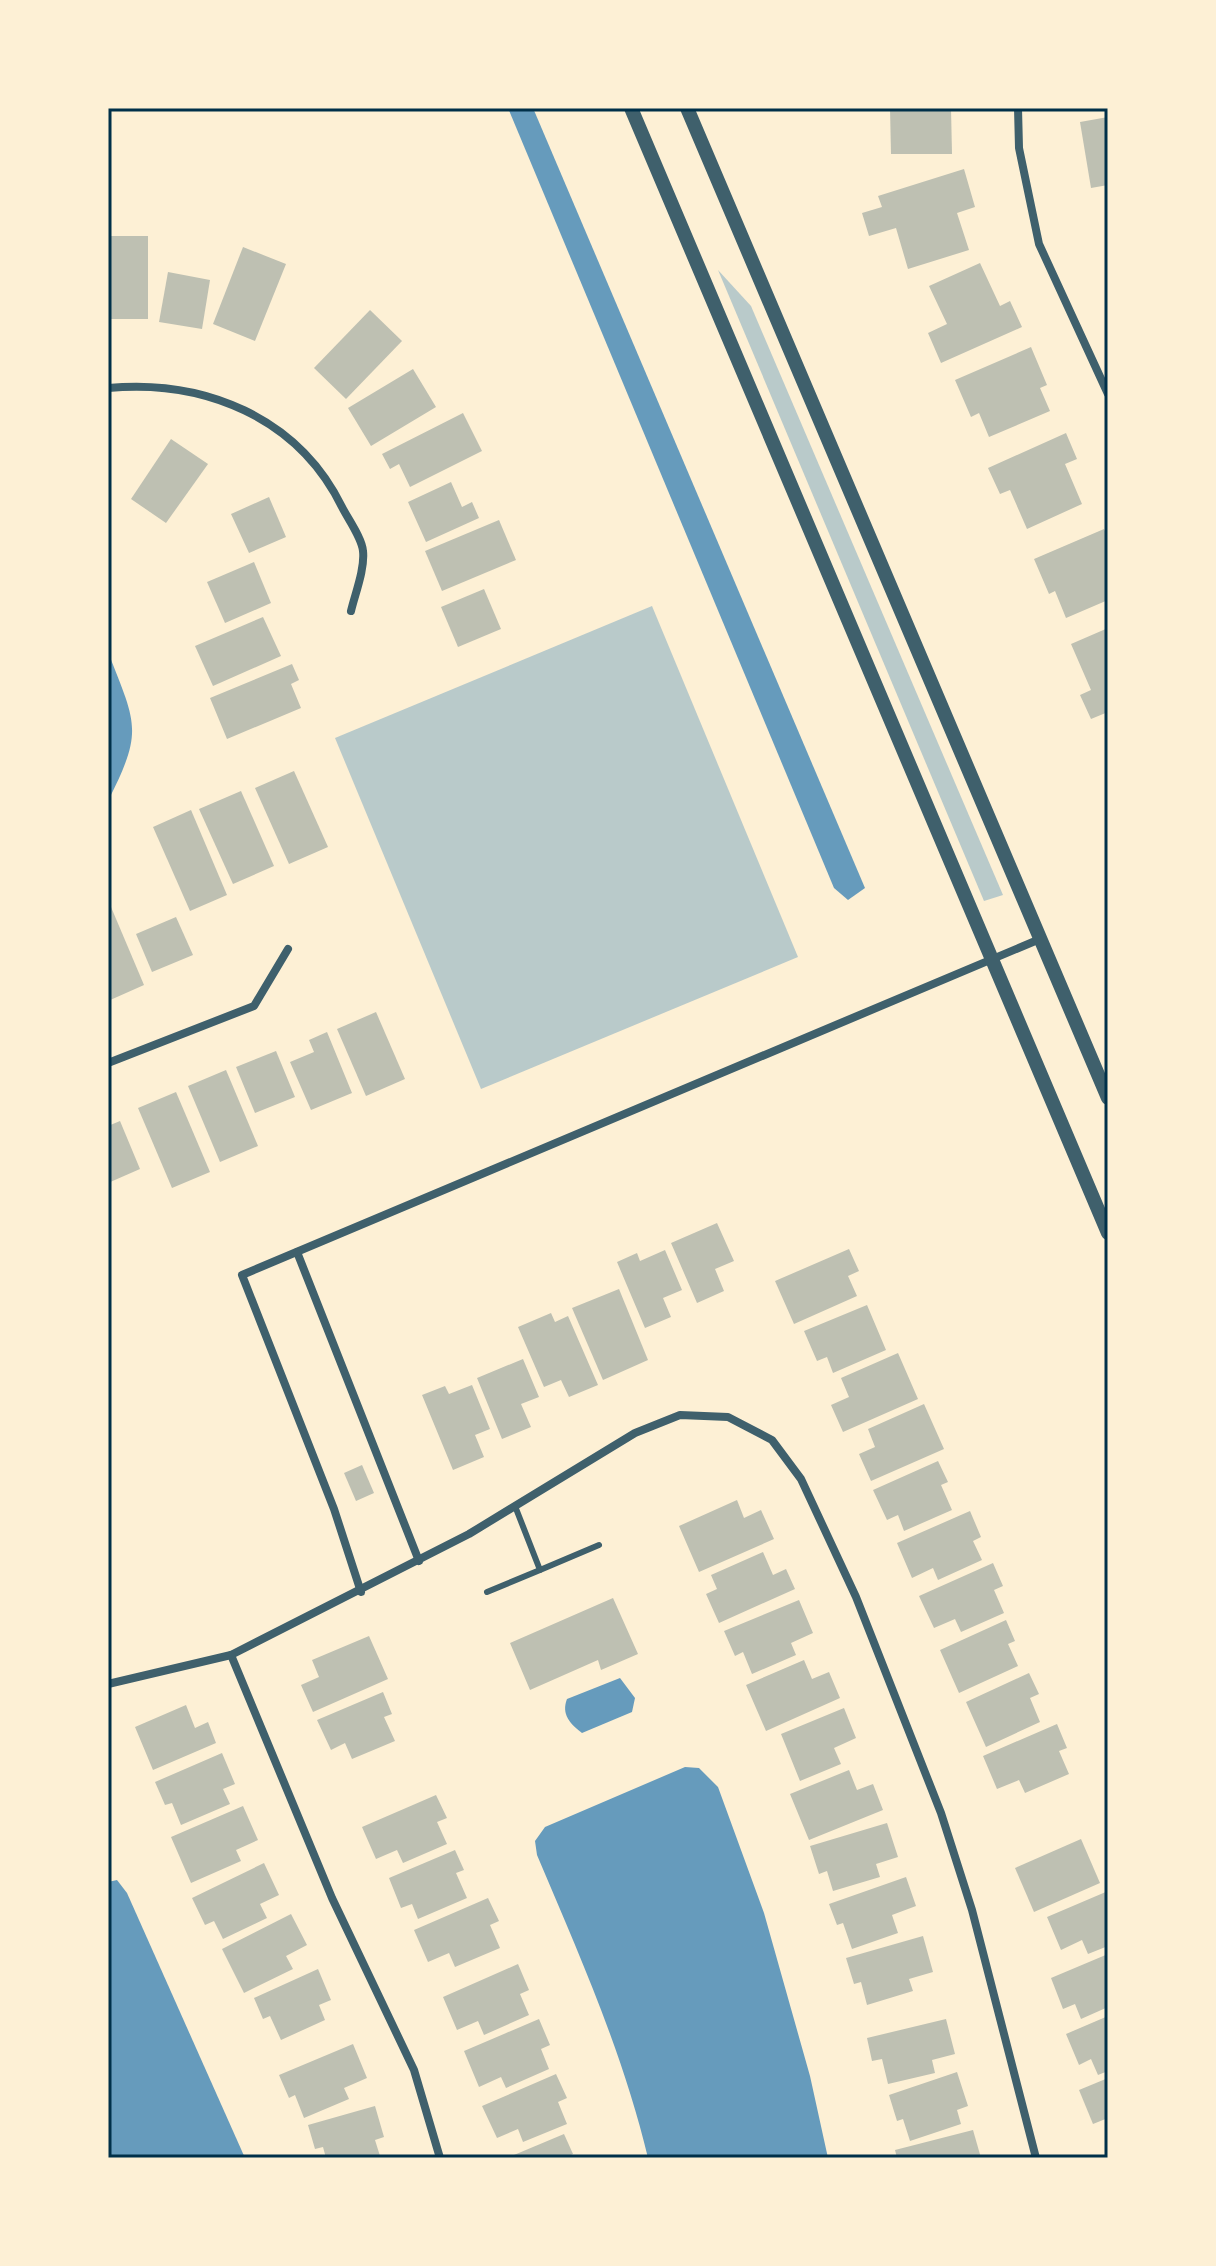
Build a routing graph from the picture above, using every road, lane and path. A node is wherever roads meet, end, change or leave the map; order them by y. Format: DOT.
graph roads {
  1 [pos="631,108"];
  2 [pos="687,108"];
  3 [pos="1018,108"];
  4 [pos="108,388"];
  5 [pos="1108,394"];
  6 [pos="351,611"];
  7 [pos="1040,939"];
  8 [pos="288,949"];
  9 [pos="993,960"];
  10 [pos="108,1063"];
  11 [pos="1108,1098"];
  12 [pos="1108,1233"];
  13 [pos="297,1252"];
  14 [pos="515,1506"];
  15 [pos="599,1545"];
  16 [pos="419,1561"];
  17 [pos="540,1570"];
  18 [pos="361,1592"];
  19 [pos="487,1592"];
  20 [pos="231,1655"];
  21 [pos="108,1684"];
  22 [pos="440,2158"];
  23 [pos="1036,2158"];
  1 -- 9 [label="street"];
  2 -- 7 [label="street"];
  3 -- 5 [label="street"];
  4 -- 6 [label="street"];
  7 -- 9 [label="street"];
  7 -- 11 [label="street"];
  8 -- 10 [label="street"];
  9 -- 12 [label="street"];
  9 -- 13 [label="street"];
  13 -- 16 [label="street"];
  13 -- 18 [label="street"];
  14 -- 16 [label="street"];
  14 -- 17 [label="lane"];
  14 -- 23 [label="street"];
  15 -- 17 [label="lane"];
  16 -- 18 [label="street"];
  17 -- 19 [label="lane"];
  18 -- 20 [label="street"];
  20 -- 21 [label="street"];
  20 -- 22 [label="street"];
}
